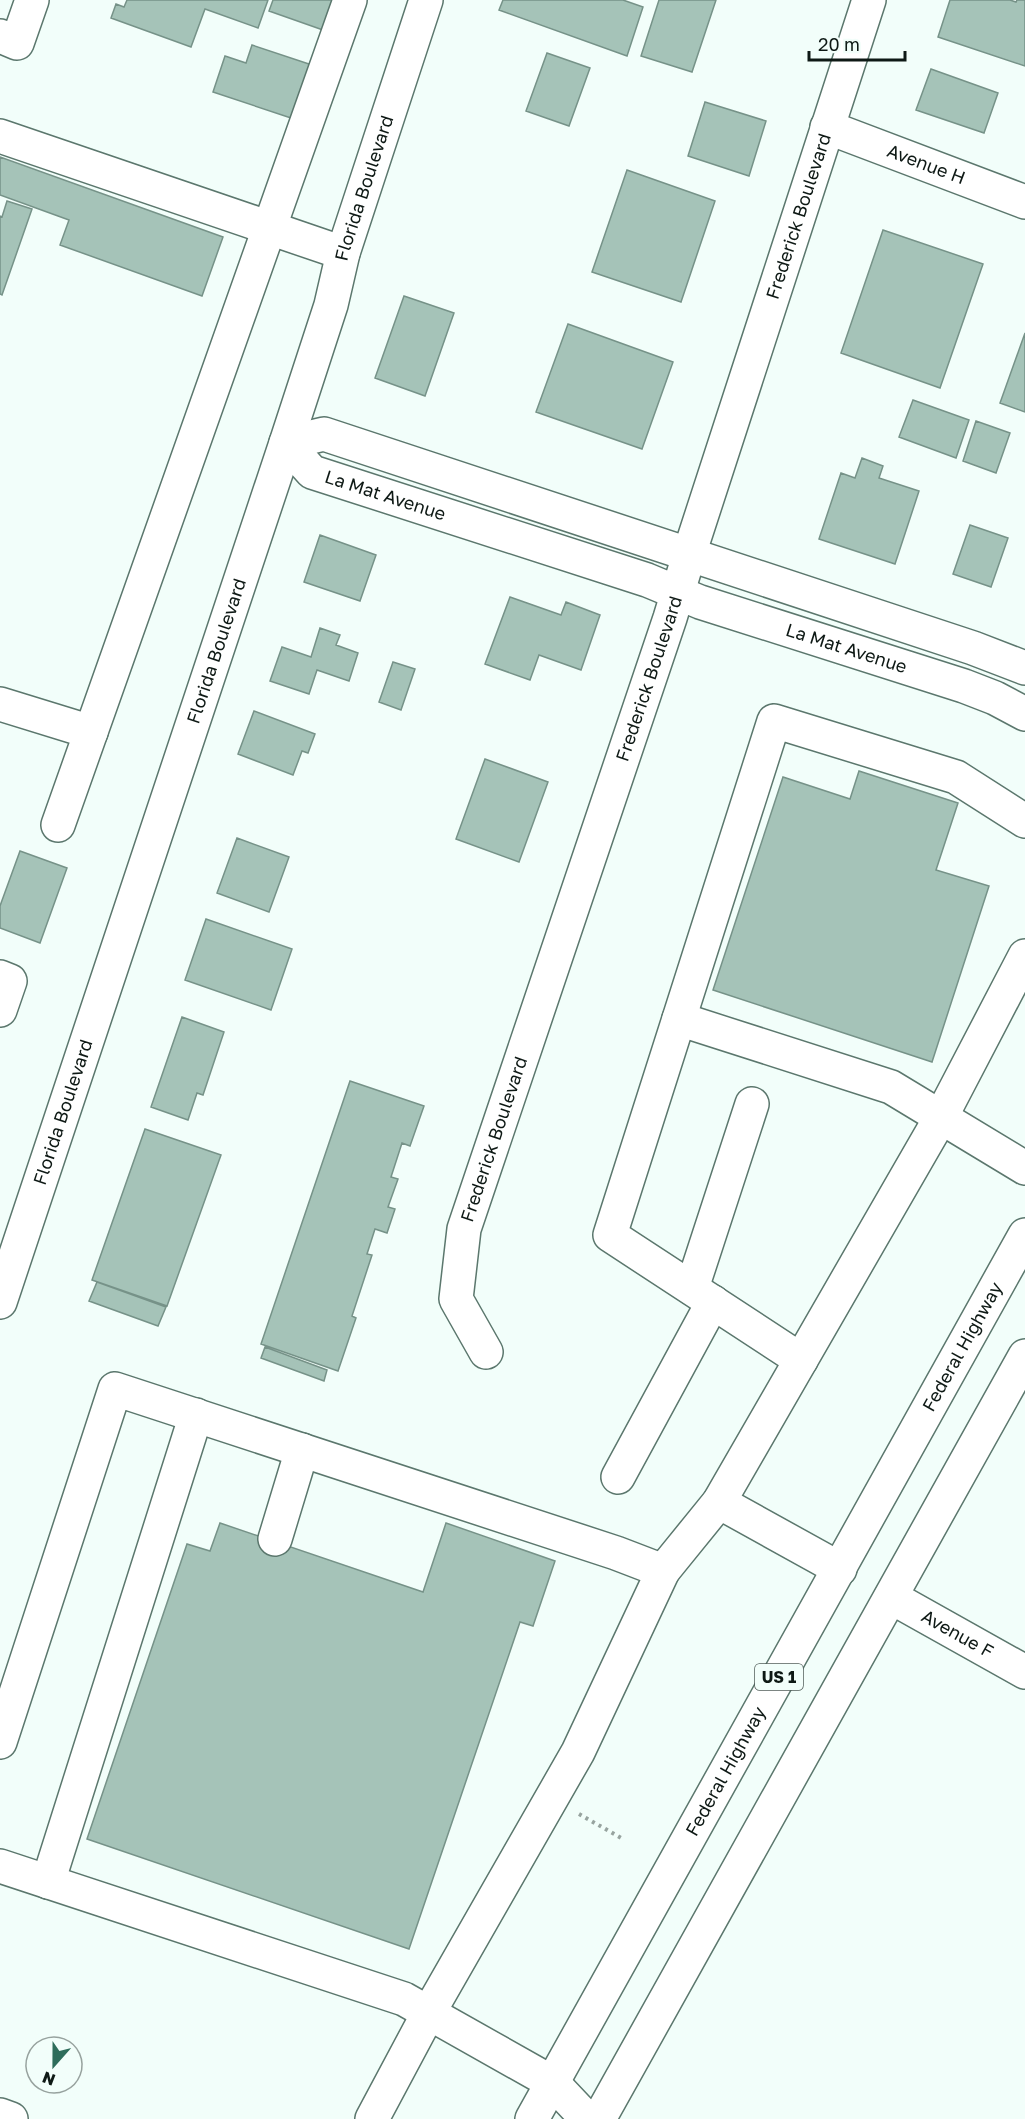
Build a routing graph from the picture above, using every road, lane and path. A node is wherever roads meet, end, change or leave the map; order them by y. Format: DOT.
graph roads {
  1 [pos="32,0"];
  2 [pos="350,0"];
  3 [pos="426,0"];
  4 [pos="869,0"];
  5 [pos="9,40"];
  6 [pos="827,128"];
  7 [pos="0,136"];
  8 [pos="1025,202"];
  9 [pos="270,228"];
  10 [pos="343,253"];
  11 [pos="286,443"];
  12 [pos="689,555"];
  13 [pos="677,593"];
  14 [pos="1025,668"];
  15 [pos="0,704"];
  16 [pos="1025,714"];
  17 [pos="91,732"];
  18 [pos="1025,821"];
  19 [pos="58,825"];
  20 [pos="1025,956"];
  21 [pos="0,977"];
  22 [pos="0,1010"];
  23 [pos="679,1019"];
  24 [pos="752,1104"];
  25 [pos="941,1117"];
  26 [pos="1025,1168"];
  27 [pos="1025,1235"];
  28 [pos="703,1295"];
  29 [pos="0,1302"];
  30 [pos="486,1352"];
  31 [pos="1025,1356"];
  32 [pos="801,1360"];
  33 [pos="196,1415"];
  34 [pos="302,1450"];
  35 [pos="618,1477"];
  36 [pos="719,1502"];
  37 [pos="275,1539"];
  38 [pos="840,1569"];
  39 [pos="663,1571"];
  40 [pos="891,1597"];
  41 [pos="1025,1672"];
  42 [pos="0,1742"];
  43 [pos="573,1811"];
  44 [pos="623,1839"];
  45 [pos="0,1866"];
  46 [pos="48,1882"];
  47 [pos="429,2014"];
  48 [pos="553,2083"];
  49 [pos="0,2115"];
  50 [pos="11,2119"];
  51 [pos="372,2119"];
  52 [pos="532,2119"];
  53 [pos="587,2119"];
  54 [pos="599,2119"];
  1 -- 5 [label="street"];
  2 -- 9 [label="street"];
  3 -- 10 [label="street, Florida Boulevard"];
  4 -- 6 [label="street, Frederick Boulevard"];
  6 -- 8 [label="street, Avenue H"];
  6 -- 12 [label="street, Frederick Boulevard"];
  7 -- 9 [label="street"];
  9 -- 10 [label="street"];
  9 -- 17 [label="street"];
  10 -- 11 [label="street, Florida Boulevard"];
  11 -- 12 [label="street"];
  11 -- 13 [label="street, La Mat Avenue"];
  11 -- 29 [label="street, Florida Boulevard"];
  12 -- 13 [label="street, Frederick Boulevard"];
  12 -- 14 [label="street"];
  13 -- 16 [label="street, La Mat Avenue"];
  13 -- 30 [label="street, Frederick Boulevard"];
  15 -- 17 [label="street"];
  17 -- 19 [label="street"];
  18 -- 23 [label="street"];
  20 -- 25 [label="street"];
  21 -- 22 [label="street"];
  23 -- 25 [label="street"];
  23 -- 28 [label="street"];
  24 -- 28 [label="street"];
  25 -- 26 [label="street"];
  25 -- 32 [label="street"];
  27 -- 38 [label="street, Federal Highway / US 1"];
  28 -- 32 [label="street"];
  28 -- 35 [label="street"];
  31 -- 40 [label="street"];
  32 -- 36 [label="street"];
  33 -- 34 [label="street"];
  33 -- 42 [label="street"];
  33 -- 46 [label="street"];
  34 -- 37 [label="street"];
  34 -- 39 [label="street"];
  36 -- 38 [label="street"];
  36 -- 39 [label="street"];
  38 -- 48 [label="street, Federal Highway / US 1"];
  39 -- 47 [label="street"];
  40 -- 41 [label="street, Avenue F"];
  40 -- 54 [label="street"];
  43 -- 44 [label="path"];
  45 -- 46 [label="street"];
  46 -- 47 [label="street"];
  47 -- 48 [label="street"];
  47 -- 51 [label="street"];
  48 -- 52 [label="street, Federal Highway / US 1"];
  48 -- 53 [label="street"];
  49 -- 50 [label="street"];
}
